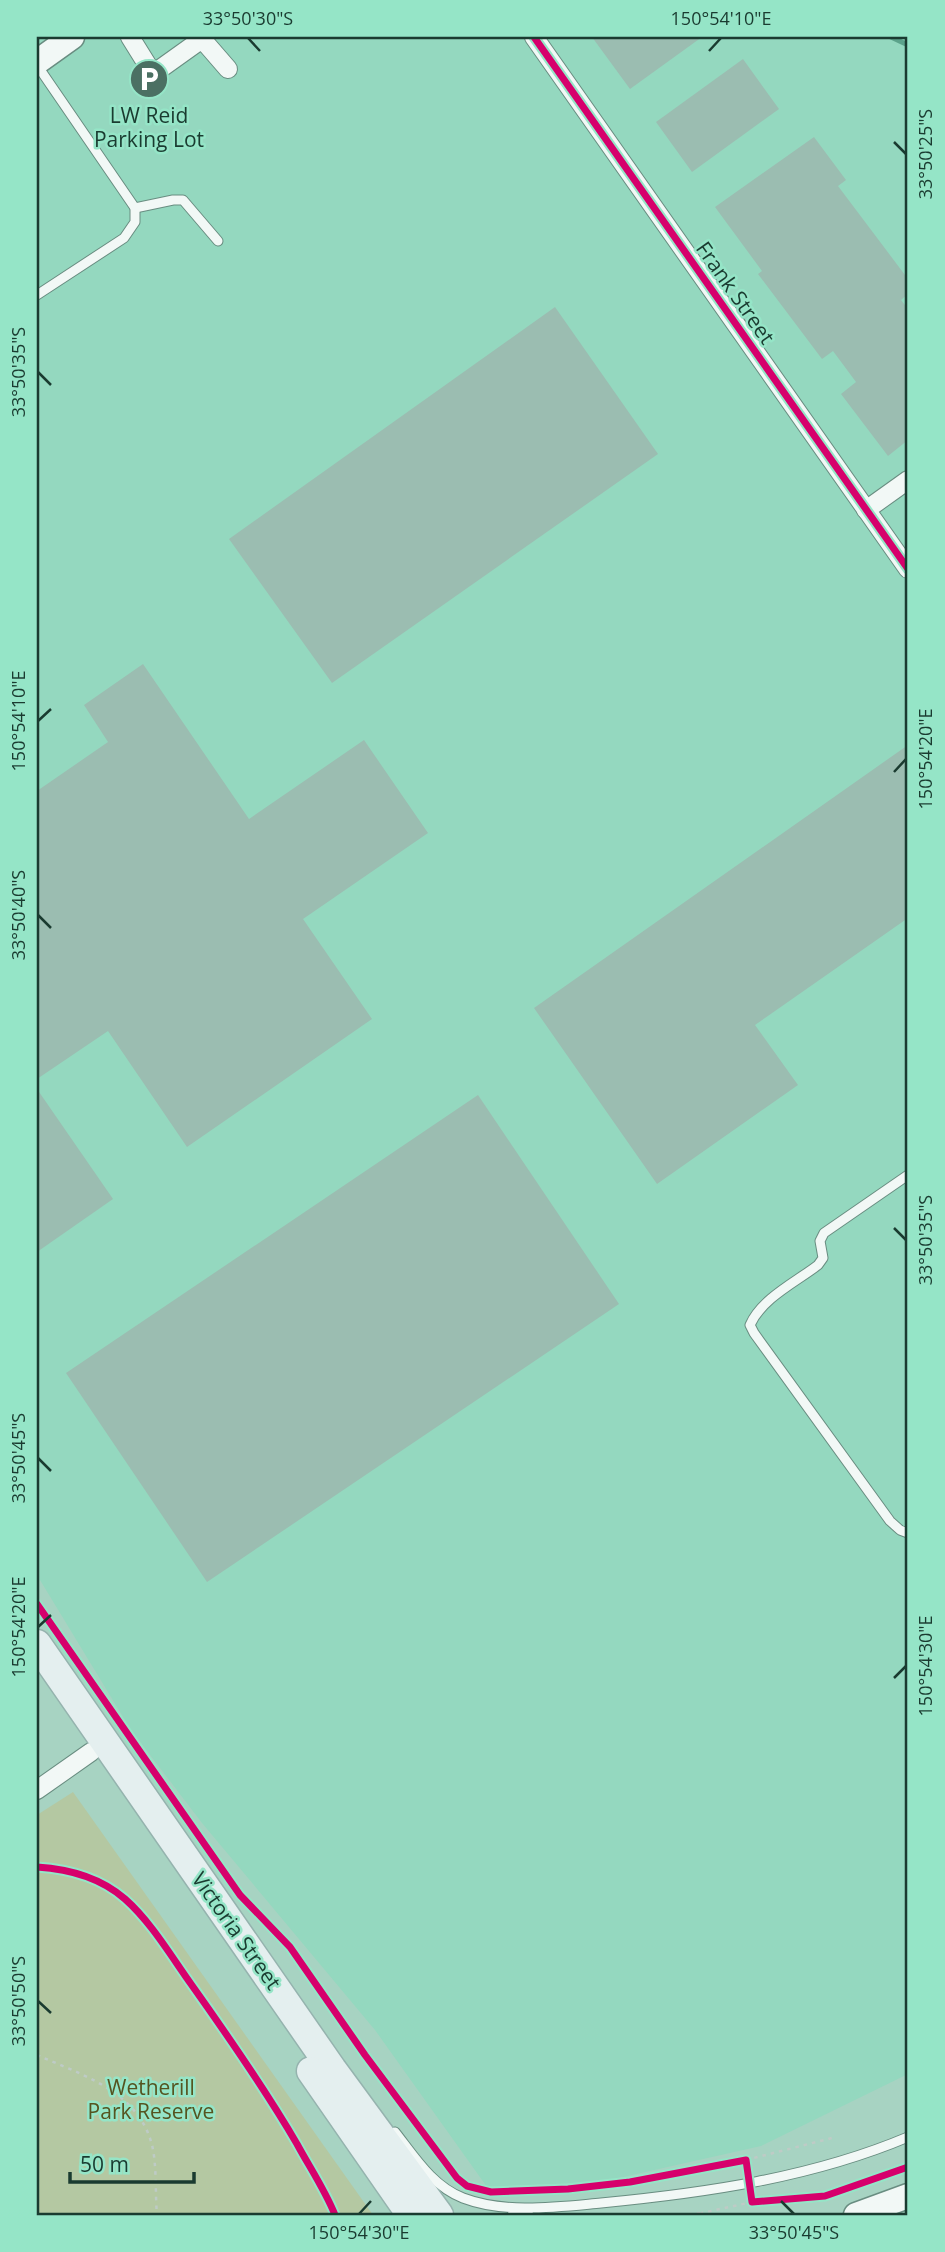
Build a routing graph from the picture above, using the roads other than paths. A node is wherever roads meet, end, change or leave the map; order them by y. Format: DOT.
graph roads {
  1 [pos="72,37"];
  2 [pos="130,37"];
  3 [pos="534,37"];
  4 [pos="37,64"];
  5 [pos="228,69"];
  6 [pos="135,208"];
  7 [pos="218,241"];
  8 [pos="37,295"];
  9 [pos="908,480"];
  10 [pos="866,510"];
  11 [pos="908,569"];
  12 [pos="908,1175"];
  13 [pos="908,1533"];
  14 [pos="37,1644"];
  15 [pos="37,1677"];
  16 [pos="90,1752"];
  17 [pos="37,1790"];
  18 [pos="332,2068"];
  19 [pos="381,2117"];
  20 [pos="391,2126"];
  21 [pos="908,2137"];
  22 [pos="908,2196"];
  23 [pos="537,2208"];
  24 [pos="411,2215"];
  25 [pos="439,2215"];
  26 [pos="512,2215"];
  27 [pos="856,2215"];
  1 -- 4 [label="street"];
  2 -- 5 [label="street"];
  3 -- 10 [label="street, Frank Street"];
  4 -- 6 [label="lane"];
  6 -- 7 [label="lane"];
  6 -- 8 [label="lane"];
  9 -- 10 [label="street"];
  10 -- 11 [label="street, Frank Street"];
  12 -- 13 [label="lane"];
  14 -- 18 [label="main road, Victoria Street"];
  15 -- 16 [label="main road, Victoria Street"];
  16 -- 17 [label="street"];
  16 -- 24 [label="main road, Victoria Street"];
  18 -- 19 [label="lane"];
  18 -- 25 [label="main road, Victoria Street"];
  20 -- 23 [label="lane"];
  21 -- 23 [label="lane"];
  22 -- 27 [label="street"];
  23 -- 26 [label="lane"];
}
